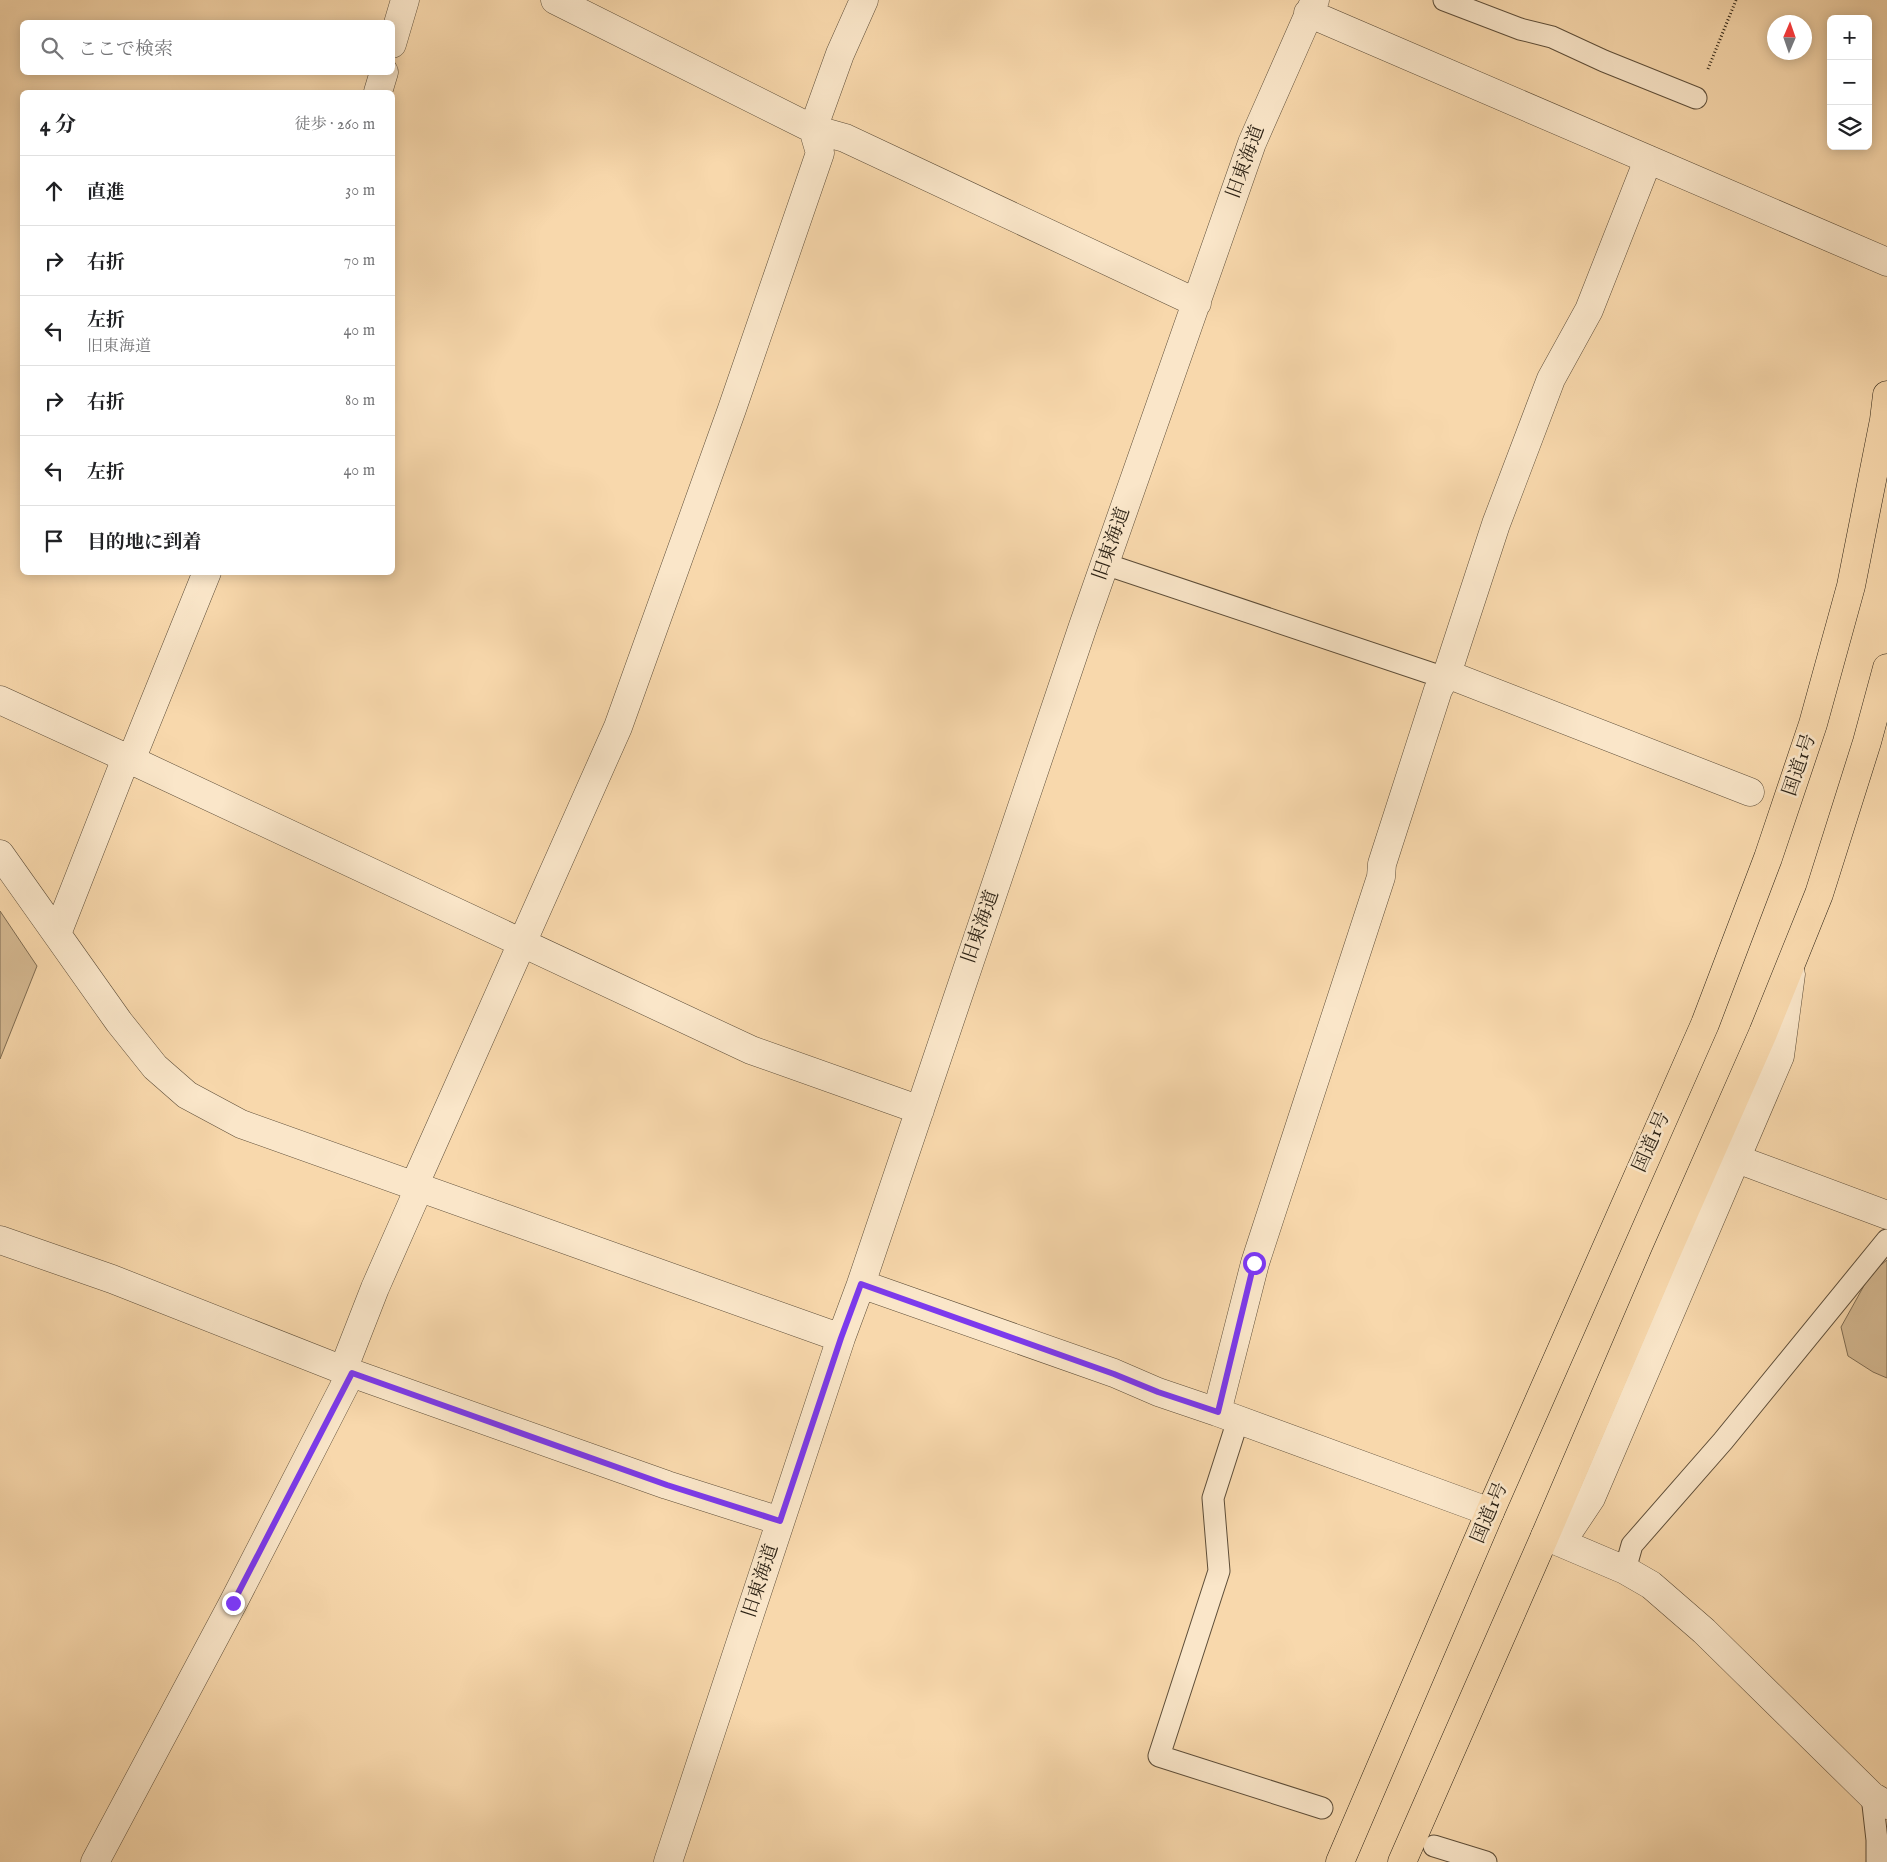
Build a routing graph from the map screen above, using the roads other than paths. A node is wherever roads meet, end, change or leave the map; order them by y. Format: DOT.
graph roads {
  1 [pos="406,0"];
  2 [pos="555,0"];
  3 [pos="864,0"];
  4 [pos="1444,0"];
  5 [pos="1312,7"];
  6 [pos="395,35"];
  7 [pos="383,75"];
  8 [pos="379,90"];
  9 [pos="1696,98"];
  10 [pos="813,129"];
  11 [pos="1648,160"];
  12 [pos="1887,262"];
  13 [pos="1197,303"];
  14 [pos="1887,396"];
  15 [pos="1105,564"];
  16 [pos="206,575"];
  17 [pos="1887,668"];
  18 [pos="1446,676"];
  19 [pos="0,700"];
  20 [pos="129,759"];
  21 [pos="1750,792"];
  22 [pos="0,854"];
  23 [pos="57,934"];
  24 [pos="521,944"];
  25 [pos="1793,958"];
  26 [pos="920,1110"];
  27 [pos="1737,1159"];
  28 [pos="417,1187"];
  29 [pos="1887,1215"];
  30 [pos="0,1240"];
  31 [pos="1887,1240"];
  32 [pos="861,1284"];
  33 [pos="841,1338"];
  34 [pos="347,1372"];
  35 [pos="1228,1416"];
  36 [pos="1490,1512"];
  37 [pos="780,1521"];
  38 [pos="1553,1539"];
  39 [pos="1625,1570"];
  40 [pos="1880,1800"];
  41 [pos="1322,1808"];
  42 [pos="1434,1846"];
  43 [pos="95,1862"];
  44 [pos="668,1862"];
  45 [pos="1340,1862"];
  46 [pos="1402,1862"];
  47 [pos="1486,1862"];
  48 [pos="1877,1862"];
  1 -- 6 [label="street"];
  2 -- 10 [label="street"];
  3 -- 10 [label="street"];
  4 -- 9 [label="lane"];
  5 -- 11 [label="street"];
  5 -- 13 [label="street, 旧東海道"];
  7 -- 8 [label="street"];
  10 -- 13 [label="street"];
  10 -- 24 [label="street"];
  11 -- 12 [label="street"];
  11 -- 18 [label="street"];
  13 -- 15 [label="street, 旧東海道"];
  14 -- 36 [label="highway, 国道1号"];
  15 -- 18 [label="lane"];
  15 -- 26 [label="street, 旧東海道"];
  16 -- 20 [label="street"];
  17 -- 25 [label="highway"];
  18 -- 21 [label="street"];
  18 -- 35 [label="street"];
  19 -- 20 [label="street"];
  20 -- 23 [label="street"];
  20 -- 24 [label="street"];
  22 -- 23 [label="street"];
  23 -- 28 [label="street"];
  24 -- 26 [label="street"];
  24 -- 28 [label="street"];
  25 -- 27 [label="street"];
  25 -- 38 [label="highway"];
  26 -- 32 [label="street, 旧東海道"];
  27 -- 29 [label="street"];
  27 -- 38 [label="street"];
  28 -- 33 [label="street"];
  28 -- 34 [label="street"];
  30 -- 34 [label="street"];
  31 -- 39 [label="lane"];
  32 -- 33 [label="street, 旧東海道"];
  32 -- 35 [label="street"];
  33 -- 37 [label="street, 旧東海道"];
  34 -- 37 [label="street"];
  34 -- 43 [label="street"];
  35 -- 36 [label="street"];
  35 -- 41 [label="lane"];
  36 -- 45 [label="highway, 国道1号"];
  37 -- 44 [label="street, 旧東海道"];
  38 -- 39 [label="street"];
  38 -- 46 [label="highway"];
  39 -- 40 [label="street"];
  40 -- 48 [label="lane"];
  42 -- 47 [label="lane"];
}
